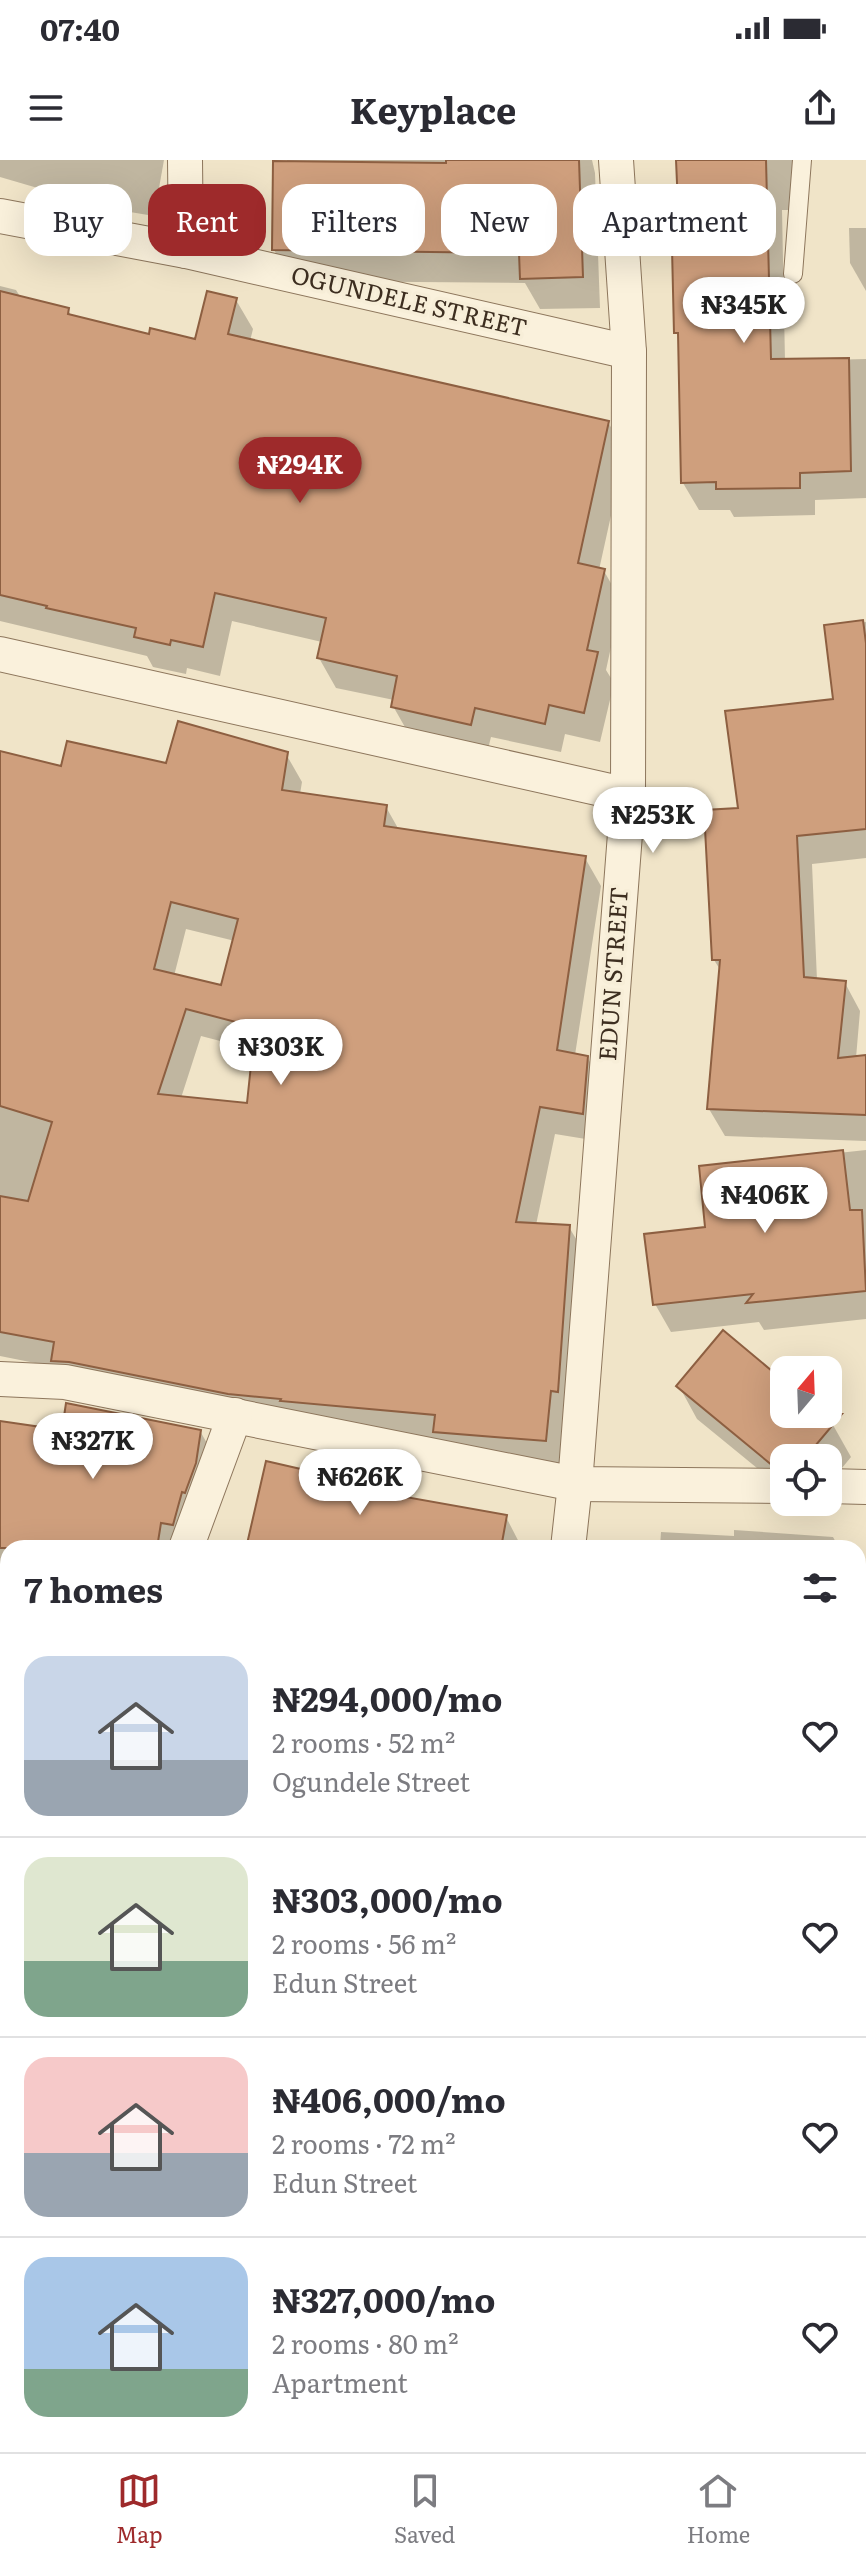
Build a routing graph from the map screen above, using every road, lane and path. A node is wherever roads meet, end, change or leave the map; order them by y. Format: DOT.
graph roads {
  1 [pos="185,160"];
  2 [pos="616,160"];
  3 [pos="802,160"];
  4 [pos="185,184"];
  5 [pos="0,216"];
  6 [pos="148,244"];
  7 [pos="208,256"];
  8 [pos="793,274"];
  9 [pos="629,352"];
  10 [pos="0,654"];
  11 [pos="628,795"];
  12 [pos="0,1379"];
  13 [pos="235,1415"];
  14 [pos="575,1484"];
  15 [pos="770,1486"];
  16 [pos="842,1486"];
  17 [pos="866,1487"];
  18 [pos="189,1540"];
  19 [pos="569,1540"];
  1 -- 4 [label="street"];
  2 -- 9 [label="street, EDUN STREET"];
  3 -- 8 [label="lane"];
  5 -- 6 [label="street, OGUNDELE STREET"];
  7 -- 9 [label="street, OGUNDELE STREET"];
  9 -- 11 [label="street, EDUN STREET"];
  10 -- 11 [label="street"];
  11 -- 14 [label="street, EDUN STREET"];
  12 -- 13 [label="street"];
  13 -- 14 [label="street"];
  13 -- 18 [label="street"];
  14 -- 15 [label="street"];
  14 -- 19 [label="street, EDUN STREET"];
  16 -- 17 [label="street"];
}
